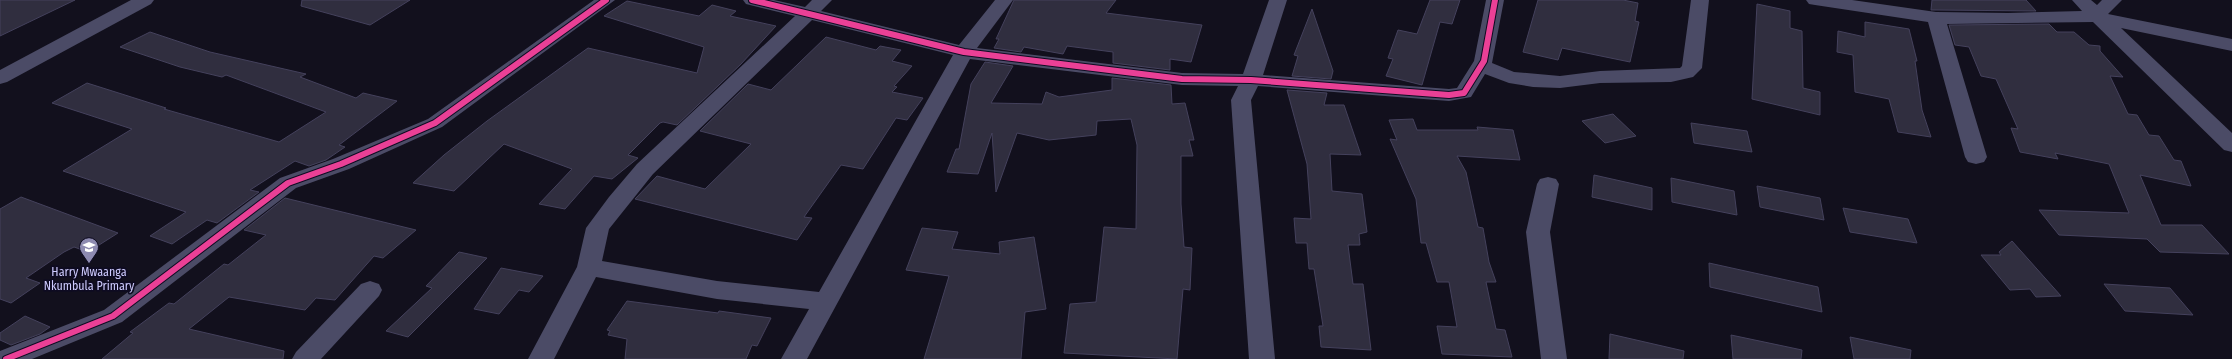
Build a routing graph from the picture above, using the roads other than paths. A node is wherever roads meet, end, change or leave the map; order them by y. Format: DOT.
graph roads {
  1 [pos="145,0"];
  2 [pos="606,0"];
  3 [pos="752,0"];
  4 [pos="1004,0"];
  5 [pos="1278,0"];
  6 [pos="1495,0"];
  7 [pos="1700,0"];
  8 [pos="1815,0"];
  9 [pos="2081,0"];
  10 [pos="2113,0"];
  11 [pos="816,6"];
  12 [pos="2098,17"];
  13 [pos="1936,18"];
  14 [pos="2232,45"];
  15 [pos="964,52"];
  16 [pos="1482,66"];
  17 [pos="0,78"];
  18 [pos="1251,80"];
  19 [pos="2232,145"];
  20 [pos="1976,157"];
  21 [pos="1548,184"];
  22 [pos="588,267"];
  23 [pos="370,290"];
  24 [pos="826,302"];
  25 [pos="5,357"];
  26 [pos="305,359"];
  27 [pos="541,359"];
  28 [pos="794,359"];
  29 [pos="1262,359"];
  30 [pos="1554,359"];
  1 -- 17 [label="street"];
  2 -- 25 [label="street"];
  3 -- 11 [label="street"];
  4 -- 15 [label="street"];
  5 -- 18 [label="street"];
  6 -- 16 [label="street"];
  7 -- 16 [label="street"];
  8 -- 13 [label="street"];
  9 -- 12 [label="street"];
  10 -- 12 [label="street"];
  11 -- 15 [label="street"];
  11 -- 22 [label="street"];
  12 -- 13 [label="street"];
  12 -- 14 [label="street"];
  12 -- 19 [label="street"];
  13 -- 20 [label="street"];
  15 -- 18 [label="street"];
  15 -- 24 [label="street"];
  16 -- 18 [label="street"];
  18 -- 29 [label="street"];
  21 -- 30 [label="street"];
  22 -- 24 [label="street"];
  22 -- 27 [label="street"];
  23 -- 26 [label="street"];
  24 -- 28 [label="street"];
}
